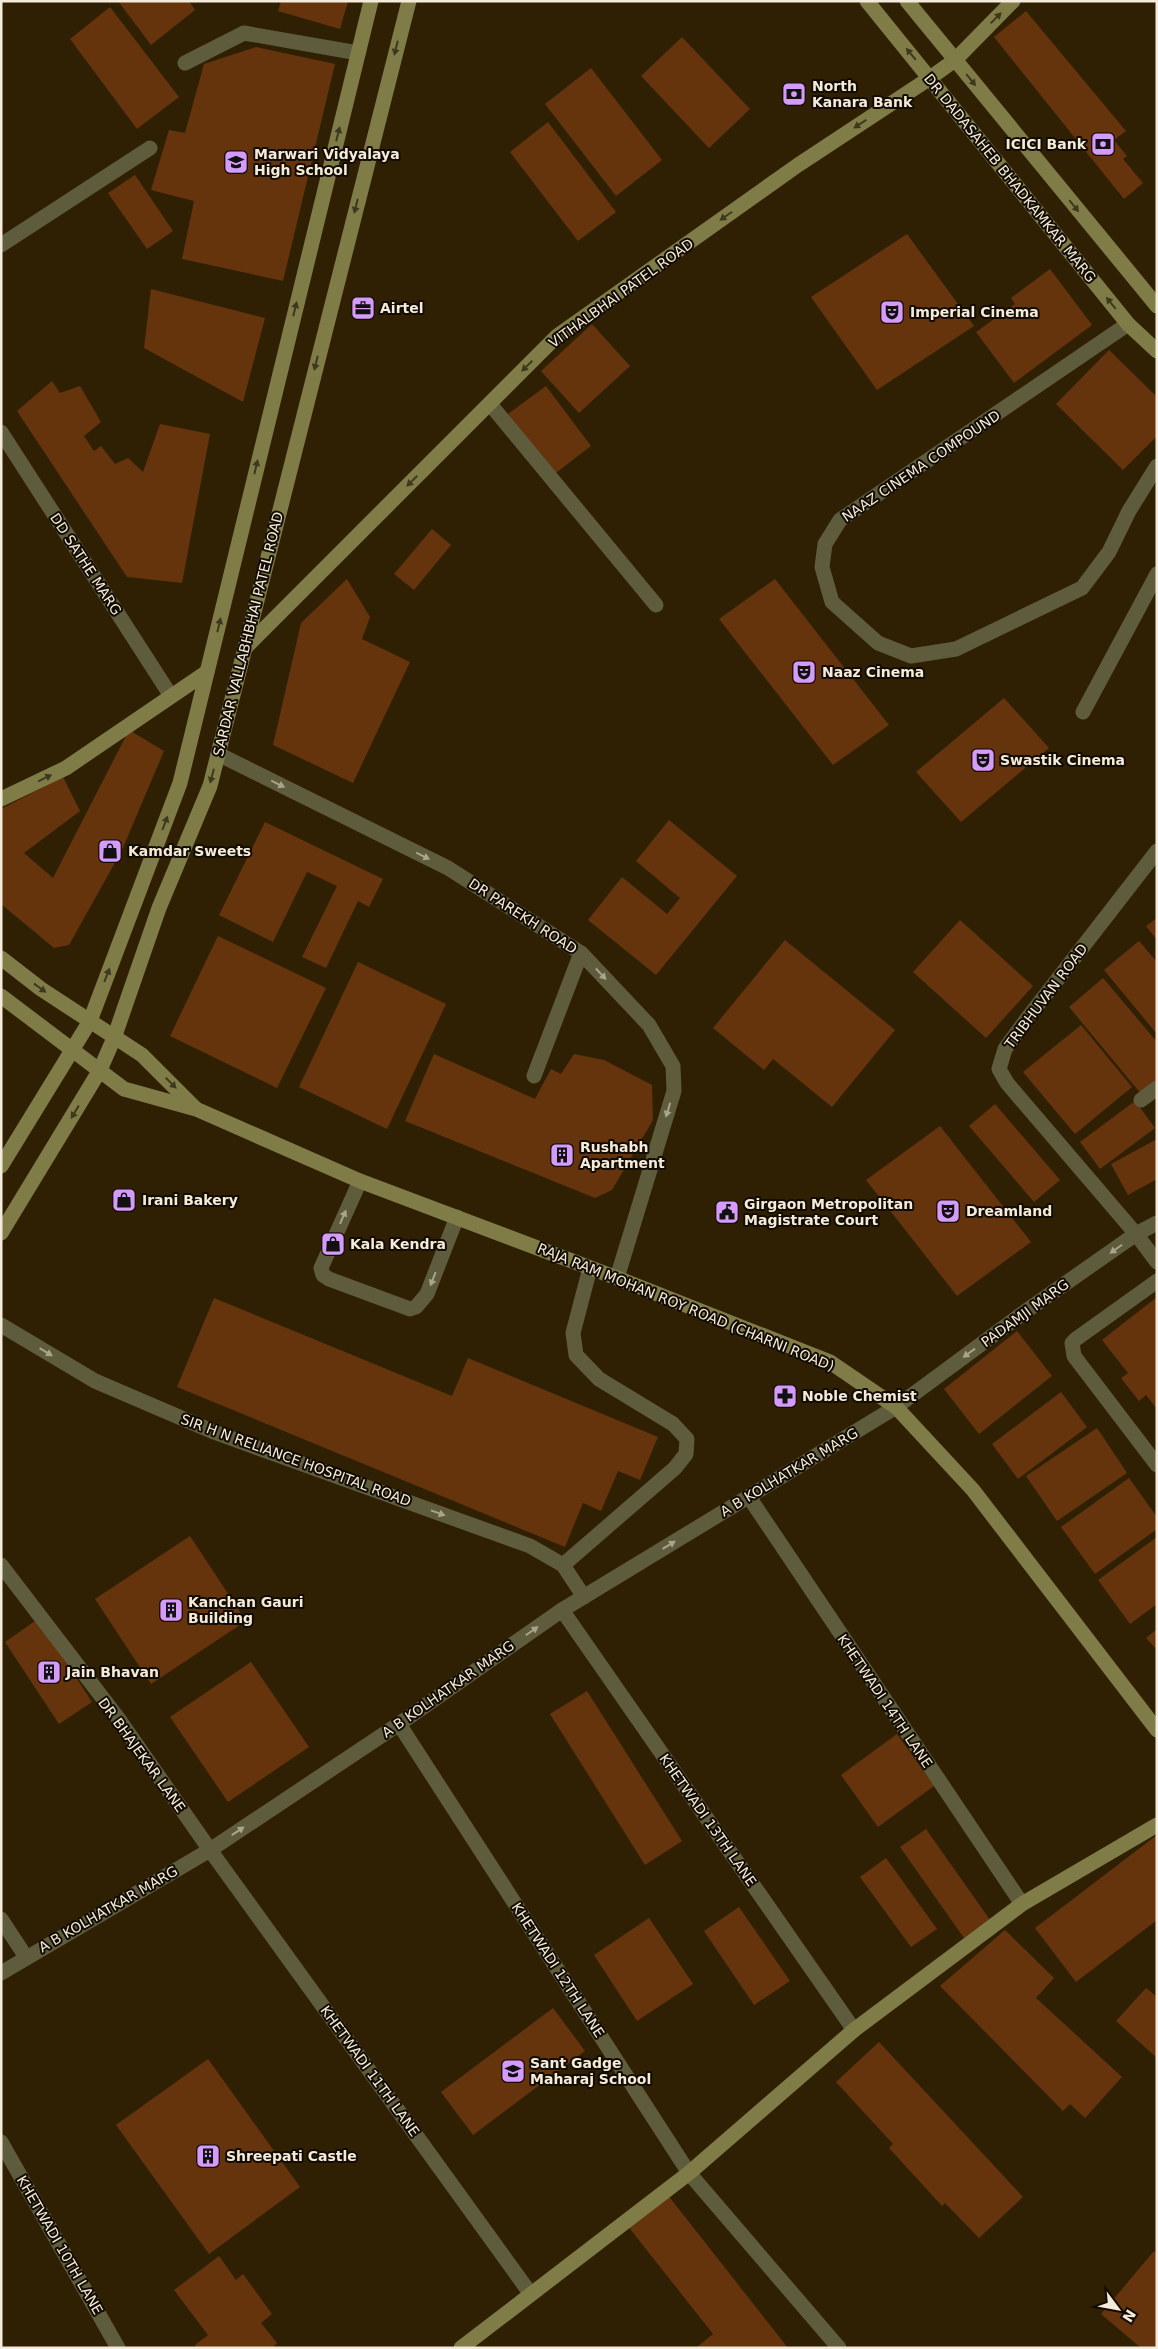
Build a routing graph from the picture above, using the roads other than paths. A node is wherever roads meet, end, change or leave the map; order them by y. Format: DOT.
graph roads {
  1 [pos="371,1"];
  2 [pos="409,1"];
  3 [pos="867,1"];
  4 [pos="907,1"];
  5 [pos="1013,1"];
  6 [pos="358,53"];
  7 [pos="955,60"];
  8 [pos="185,63"];
  9 [pos="930,78"];
  10 [pos="150,148"];
  11 [pos="1,245"];
  12 [pos="1157,306"];
  13 [pos="1128,324"];
  14 [pos="1157,352"];
  15 [pos="490,404"];
  16 [pos="1,432"];
  17 [pos="1157,466"];
  18 [pos="1157,574"];
  19 [pos="656,605"];
  20 [pos="244,649"];
  21 [pos="207,672"];
  22 [pos="172,696"];
  23 [pos="1083,712"];
  24 [pos="218,754"];
  25 [pos="1,799"];
  26 [pos="1157,852"];
  27 [pos="581,953"];
  28 [pos="1,958"];
  29 [pos="1,996"];
  30 [pos="90,1021"];
  31 [pos="114,1038"];
  32 [pos="72,1050"];
  33 [pos="100,1070"];
  34 [pos="534,1076"];
  35 [pos="1157,1088"];
  36 [pos="1140,1100"];
  37 [pos="196,1109"];
  38 [pos="1,1166"];
  39 [pos="360,1181"];
  40 [pos="457,1217"];
  41 [pos="1157,1223"];
  42 [pos="1,1233"];
  43 [pos="1136,1234"];
  44 [pos="1157,1262"];
  45 [pos="590,1268"];
  46 [pos="617,1278"];
  47 [pos="1157,1281"];
  48 [pos="3,1326"];
  49 [pos="896,1407"];
  50 [pos="1157,1465"];
  51 [pos="749,1497"];
  52 [pos="1,1565"];
  53 [pos="563,1565"];
  54 [pos="584,1597"];
  55 [pos="562,1610"];
  56 [pos="400,1724"];
  57 [pos="1157,1730"];
  58 [pos="1157,1826"];
  59 [pos="210,1850"];
  60 [pos="1022,1904"];
  61 [pos="1,1919"];
  62 [pos="26,1957"];
  63 [pos="1,1973"];
  64 [pos="854,2030"];
  65 [pos="1,2142"];
  66 [pos="689,2173"];
  67 [pos="530,2293"];
  68 [pos="118,2348"];
  69 [pos="460,2348"];
  70 [pos="839,2348"];
  1 -- 6 [label="main road"];
  2 -- 20 [label="main road, SARDAR VALLABHBHAI PATEL ROAD, one-way"];
  9 -- 3 [label="main road, DR DADASAHEB BHADKAMKAR MARG, one-way"];
  4 -- 7 [label="main road"];
  7 -- 5 [label="main road, VITHALBHAI PATEL ROAD, one-way"];
  6 -- 8 [label="street"];
  21 -- 6 [label="main road, one-way"];
  7 -- 9 [label="main road, VITHALBHAI PATEL ROAD"];
  7 -- 12 [label="main road, one-way"];
  13 -- 9 [label="main road, DR DADASAHEB BHADKAMKAR MARG, one-way"];
  9 -- 15 [label="main road, VITHALBHAI PATEL ROAD, one-way"];
  10 -- 11 [label="street"];
  13 -- 14 [label="main road, DR DADASAHEB BHADKAMKAR MARG"];
  13 -- 17 [label="street, NAAZ CINEMA COMPOUND"];
  15 -- 19 [label="street"];
  15 -- 20 [label="main road, VITHALBHAI PATEL ROAD, one-way"];
  16 -- 22 [label="street, DD SATHE MARG"];
  18 -- 23 [label="street"];
  20 -- 24 [label="main road, SARDAR VALLABHBHAI PATEL ROAD"];
  21 -- 22 [label="main road"];
  30 -- 21 [label="main road, one-way"];
  25 -- 22 [label="main road, one-way"];
  24 -- 27 [label="street, DR PAREKH ROAD, one-way"];
  24 -- 31 [label="main road, SARDAR VALLABHBHAI PATEL ROAD, one-way"];
  26 -- 43 [label="street, TRIBHUVAN ROAD"];
  27 -- 34 [label="street"];
  27 -- 46 [label="street, DR PAREKH ROAD, one-way"];
  28 -- 30 [label="main road, RAJA RAM MOHAN ROY ROAD (CHARNI ROAD), one-way"];
  29 -- 32 [label="main road, RAJA RAM MOHAN ROY ROAD (CHARNI ROAD)"];
  30 -- 31 [label="main road, RAJA RAM MOHAN ROY ROAD (CHARNI ROAD)"];
  30 -- 32 [label="main road"];
  31 -- 33 [label="main road, SARDAR VALLABHBHAI PATEL ROAD"];
  31 -- 37 [label="main road, RAJA RAM MOHAN ROY ROAD (CHARNI ROAD), one-way"];
  32 -- 33 [label="main road, RAJA RAM MOHAN ROY ROAD (CHARNI ROAD)"];
  32 -- 38 [label="main road"];
  33 -- 37 [label="main road, RAJA RAM MOHAN ROY ROAD (CHARNI ROAD)"];
  33 -- 42 [label="main road, SARDAR VALLABHBHAI PATEL ROAD, one-way"];
  35 -- 36 [label="street"];
  37 -- 39 [label="main road, RAJA RAM MOHAN ROY ROAD (CHARNI ROAD)"];
  39 -- 40 [label="main road, RAJA RAM MOHAN ROY ROAD (CHARNI ROAD)"];
  40 -- 39 [label="street, one-way"];
  40 -- 45 [label="main road, RAJA RAM MOHAN ROY ROAD (CHARNI ROAD)"];
  41 -- 43 [label="street, PADAMJI MARG"];
  43 -- 44 [label="street"];
  43 -- 49 [label="street, PADAMJI MARG, one-way"];
  45 -- 46 [label="main road, RAJA RAM MOHAN ROY ROAD (CHARNI ROAD)"];
  45 -- 53 [label="street"];
  46 -- 49 [label="main road, RAJA RAM MOHAN ROY ROAD (CHARNI ROAD)"];
  47 -- 50 [label="street"];
  48 -- 53 [label="street, SIR H N RELIANCE HOSPITAL ROAD, one-way"];
  49 -- 51 [label="street, A B KOLHATKAR MARG"];
  49 -- 57 [label="main road, RAJA RAM MOHAN ROY ROAD (CHARNI ROAD)"];
  54 -- 51 [label="street, A B KOLHATKAR MARG, one-way"];
  51 -- 60 [label="street, KHETWADI 14TH LANE"];
  52 -- 59 [label="street, DR BHAJEKAR LANE"];
  53 -- 54 [label="street, SIR H N RELIANCE HOSPITAL ROAD"];
  54 -- 55 [label="street, A B KOLHATKAR MARG"];
  56 -- 55 [label="street, A B KOLHATKAR MARG, one-way"];
  55 -- 64 [label="street, KHETWADI 13TH LANE"];
  59 -- 56 [label="street, A B KOLHATKAR MARG, one-way"];
  56 -- 66 [label="street, KHETWADI 12TH LANE"];
  58 -- 60 [label="main road"];
  59 -- 62 [label="street, A B KOLHATKAR MARG"];
  59 -- 67 [label="street, KHETWADI 11TH LANE"];
  60 -- 64 [label="main road"];
  61 -- 62 [label="street"];
  62 -- 63 [label="street, A B KOLHATKAR MARG"];
  64 -- 66 [label="main road"];
  65 -- 68 [label="street, KHETWADI 10TH LANE"];
  66 -- 67 [label="main road"];
  66 -- 70 [label="street, KHETWADI 12TH LANE"];
  67 -- 69 [label="main road"];
}
